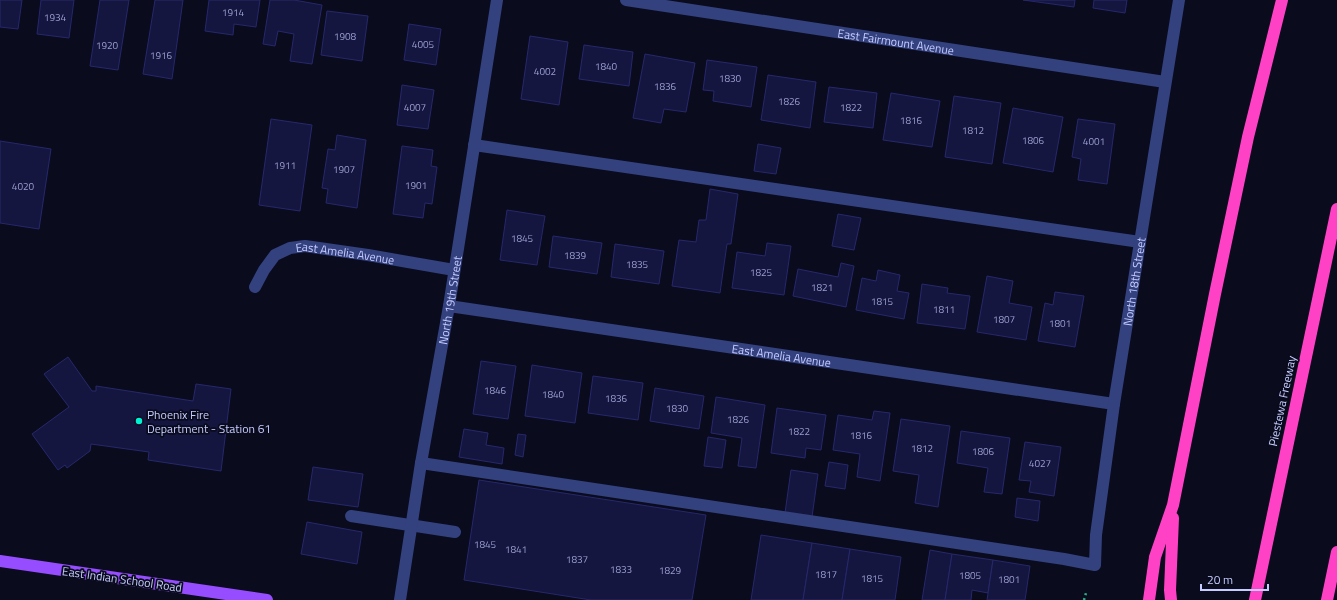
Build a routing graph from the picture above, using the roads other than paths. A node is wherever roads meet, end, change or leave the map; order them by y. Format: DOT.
graph roads {
  1 [pos="497,0"];
  2 [pos="626,0"];
  3 [pos="1179,0"];
  4 [pos="1282,0"];
  5 [pos="1165,82"];
  6 [pos="474,145"];
  7 [pos="1337,208"];
  8 [pos="1140,242"];
  9 [pos="454,270"];
  10 [pos="255,287"];
  11 [pos="449,306"];
  12 [pos="1114,404"];
  13 [pos="421,463"];
  14 [pos="1173,505"];
  15 [pos="351,516"];
  16 [pos="411,525"];
  17 [pos="455,532"];
  18 [pos="1337,552"];
  19 [pos="0,561"];
  20 [pos="267,600"];
  21 [pos="400,600"];
  22 [pos="1149,600"];
  23 [pos="1171,600"];
  24 [pos="1255,600"];
  25 [pos="1327,600"];
  1 -- 6 [label="street, North 19th Street"];
  2 -- 5 [label="street, East Fairmount Avenue"];
  3 -- 5 [label="street, North 18th Street"];
  4 -- 14 [label="highway"];
  5 -- 8 [label="street, North 18th Street"];
  6 -- 8 [label="street"];
  6 -- 9 [label="street, North 19th Street"];
  7 -- 24 [label="highway, Piestewa Freeway"];
  8 -- 12 [label="street, North 18th Street"];
  9 -- 10 [label="street, East Amelia Avenue"];
  9 -- 11 [label="street, North 19th Street"];
  11 -- 12 [label="street, East Amelia Avenue"];
  11 -- 13 [label="street, North 19th Street"];
  12 -- 13 [label="street, North 18th Street"];
  13 -- 16 [label="street, North 19th Street"];
  14 -- 22 [label="highway"];
  14 -- 23 [label="highway"];
  15 -- 16 [label="street"];
  16 -- 17 [label="street"];
  16 -- 21 [label="street, North 19th Street"];
  18 -- 25 [label="highway"];
  19 -- 20 [label="main road, East Indian School Road"];
}
